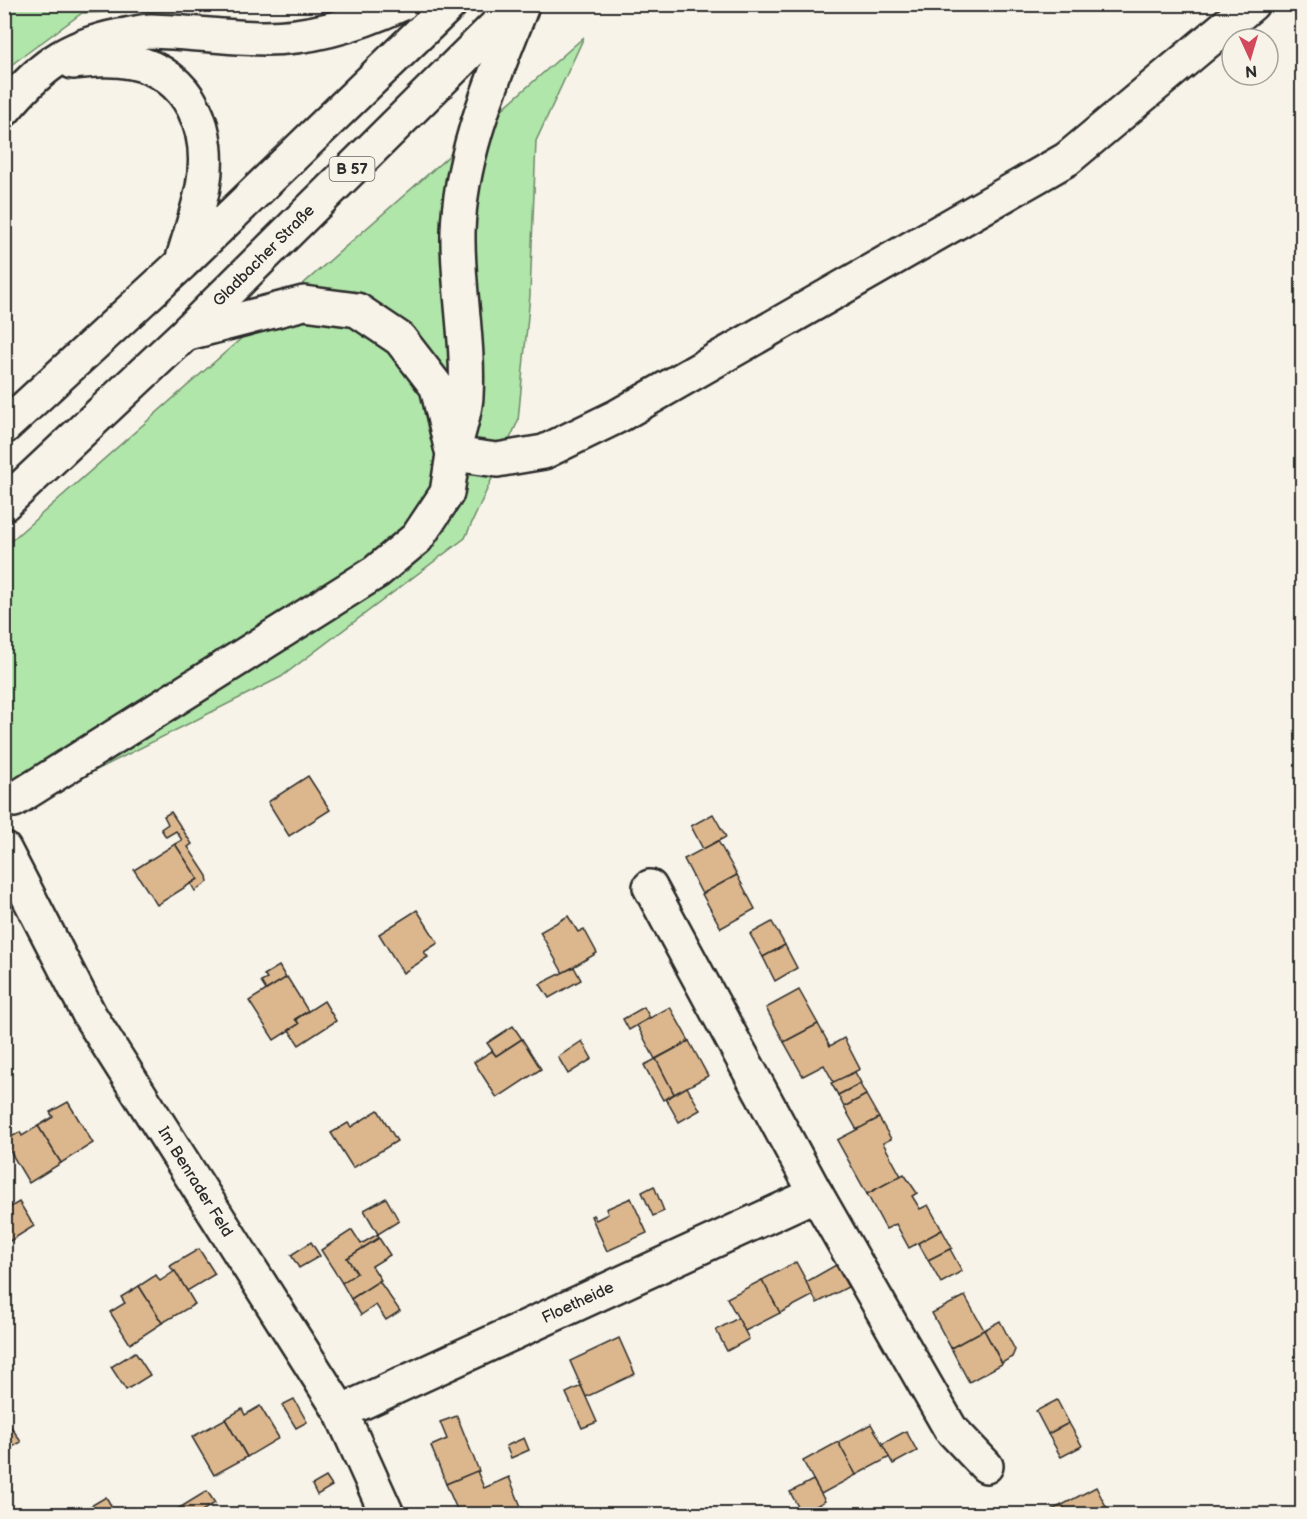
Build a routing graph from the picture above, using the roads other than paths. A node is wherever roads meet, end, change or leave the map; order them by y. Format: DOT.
graph roads {
  1 [pos="401,4"];
  2 [pos="450,4"];
  3 [pos="520,4"];
  4 [pos="1252,4"];
  5 [pos="39,72"];
  6 [pos="4,110"];
  7 [pos="182,263"];
  8 [pos="186,333"];
  9 [pos="4,427"];
  10 [pos="453,454"];
  11 [pos="4,504"];
  12 [pos="9,797"];
  13 [pos="4,844"];
  14 [pos="4,849"];
  15 [pos="650,887"];
  16 [pos="816,1194"];
  17 [pos="341,1412"];
  18 [pos="986,1466"];
  19 [pos="387,1515"];
  1 -- 5 [label="street"];
  2 -- 7 [label="street"];
  3 -- 8 [label="street, Gladbacher Straße / B 57"];
  3 -- 10 [label="street"];
  4 -- 10 [label="street"];
  5 -- 6 [label="street"];
  5 -- 7 [label="street"];
  7 -- 9 [label="street"];
  8 -- 10 [label="street"];
  8 -- 11 [label="street, Gladbacher Straße / B 57"];
  10 -- 12 [label="street"];
  12 -- 13 [label="street"];
  14 -- 17 [label="street, Im Benrader Feld"];
  15 -- 16 [label="street"];
  16 -- 17 [label="street, Floetheide"];
  16 -- 18 [label="street"];
  17 -- 19 [label="street, Im Benrader Feld"];
}
